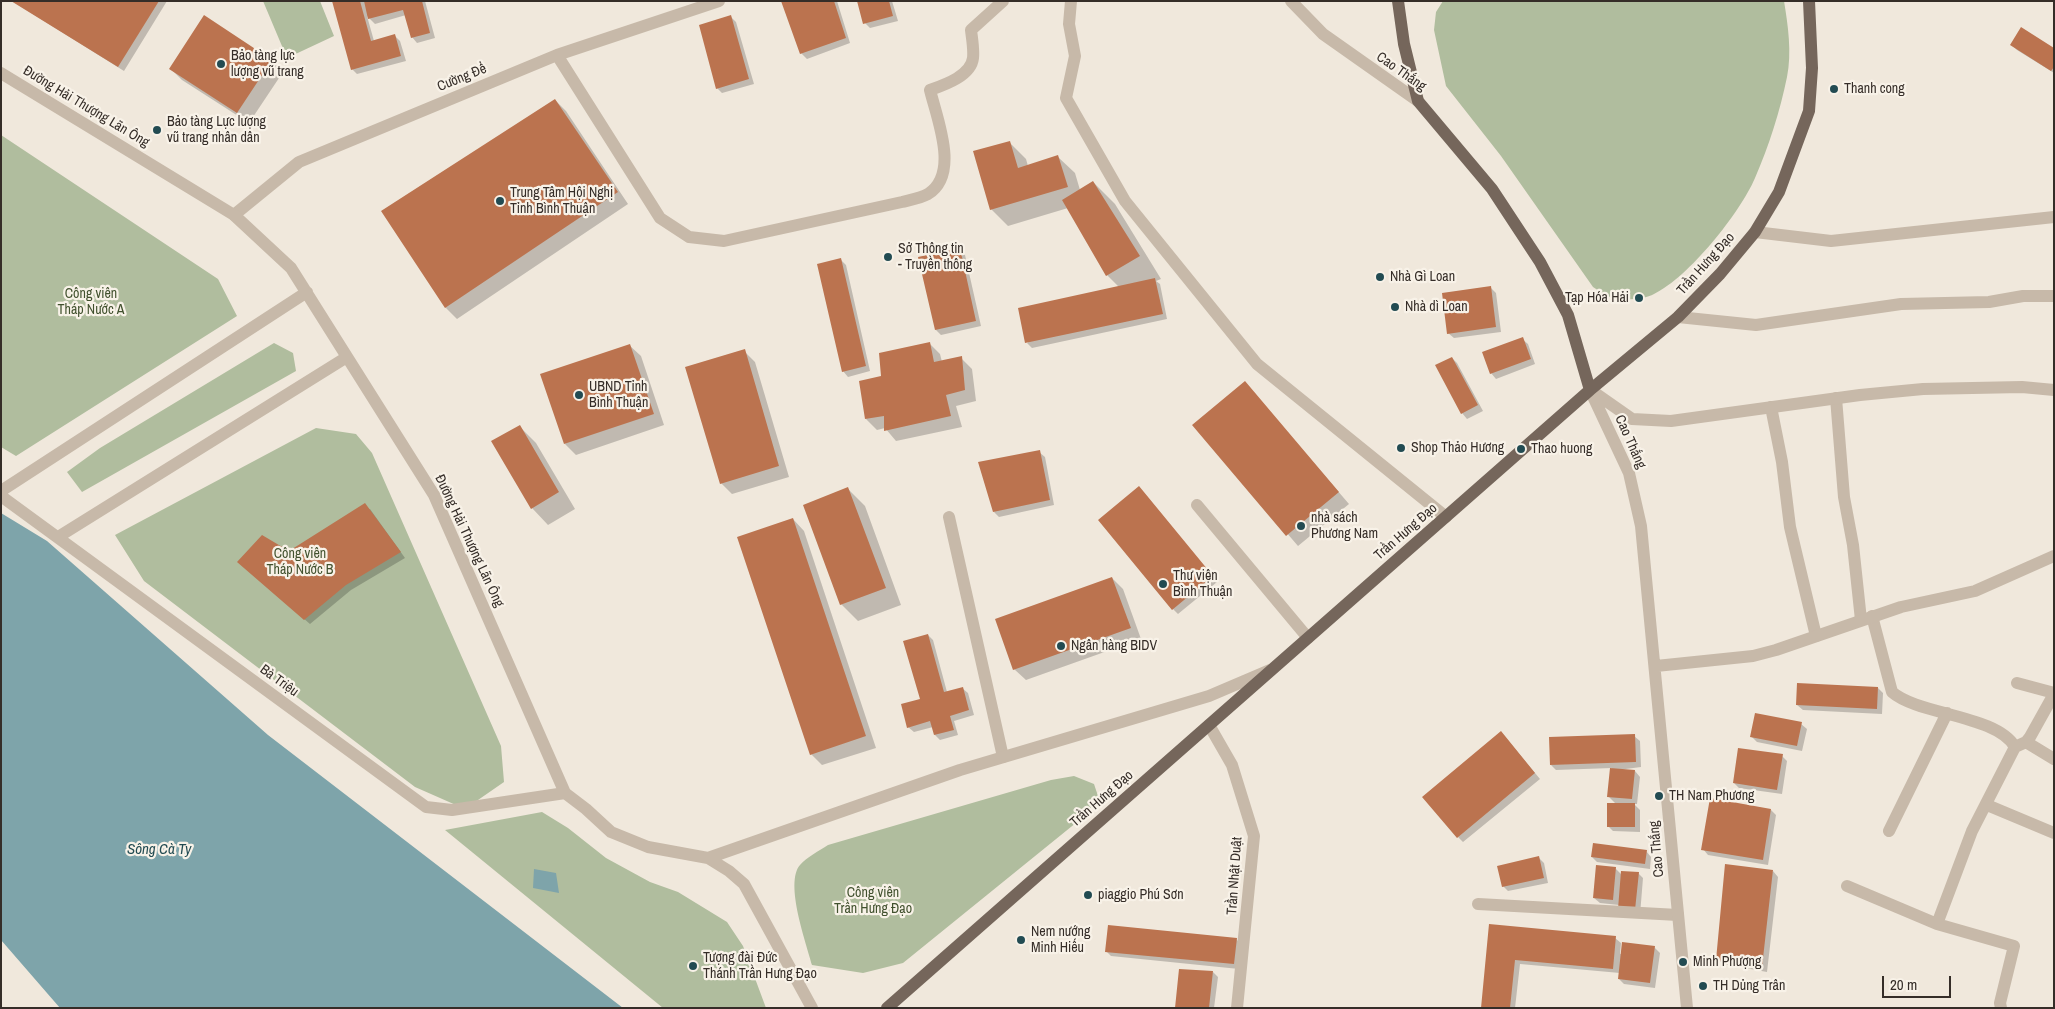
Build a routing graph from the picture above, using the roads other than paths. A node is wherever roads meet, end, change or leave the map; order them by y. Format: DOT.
graph roads {
  1 [pos="719,1"];
  2 [pos="1003,1"];
  3 [pos="1071,1"];
  4 [pos="1291,1"];
  5 [pos="1398,1"];
  6 [pos="1810,1"];
  7 [pos="557,55"];
  8 [pos="1,73"];
  9 [pos="1418,101"];
  10 [pos="234,214"];
  11 [pos="2054,217"];
  12 [pos="1755,232"];
  13 [pos="307,292"];
  14 [pos="2054,296"];
  15 [pos="1678,317"];
  16 [pos="347,357"];
  17 [pos="1590,390"];
  18 [pos="2054,390"];
  19 [pos="1836,398"];
  20 [pos="1771,407"];
  21 [pos="1,491"];
  22 [pos="1,496"];
  23 [pos="1197,505"];
  24 [pos="1446,516"];
  25 [pos="949,517"];
  26 [pos="58,537"];
  27 [pos="2054,556"];
  28 [pos="1866,618"];
  29 [pos="1816,636"];
  30 [pos="1308,638"];
  31 [pos="1656,666"];
  32 [pos="1274,668"];
  33 [pos="2017,683"];
  34 [pos="2054,694"];
  35 [pos="1947,714"];
  36 [pos="1209,724"];
  37 [pos="2021,745"];
  38 [pos="1003,757"];
  39 [pos="2054,759"];
  40 [pos="565,793"];
  41 [pos="1987,805"];
  42 [pos="1888,830"];
  43 [pos="2054,833"];
  44 [pos="708,858"];
  45 [pos="1847,886"];
  46 [pos="1478,904"];
  47 [pos="1678,915"];
  48 [pos="1936,924"];
  49 [pos="812,1008"];
  50 [pos="887,1008"];
  51 [pos="1237,1008"];
  52 [pos="1687,1008"];
  53 [pos="2001,1008"];
  1 -- 7 [label="street, Cường Để"];
  2 -- 7 [label="street"];
  3 -- 24 [label="street"];
  4 -- 9 [label="street, Cao Thắng"];
  5 -- 9 [label="main road"];
  6 -- 12 [label="main road, Trần Hưng Đạo"];
  7 -- 10 [label="street, Cường Để"];
  8 -- 10 [label="street, Đường Hải Thượng Lãn Ông"];
  9 -- 17 [label="main road, Cao Thắng"];
  10 -- 13 [label="street, Đường Hải Thượng Lãn Ông"];
  11 -- 12 [label="street"];
  12 -- 15 [label="main road, Trần Hưng Đạo"];
  13 -- 16 [label="street, Đường Hải Thượng Lãn Ông"];
  13 -- 21 [label="street"];
  14 -- 15 [label="street"];
  15 -- 17 [label="main road, Trần Hưng Đạo"];
  16 -- 26 [label="street"];
  16 -- 40 [label="street, Đường Hải Thượng Lãn Ông"];
  17 -- 20 [label="street"];
  17 -- 24 [label="main road, Trần Hưng Đạo"];
  17 -- 31 [label="street, Cao Thắng"];
  18 -- 19 [label="street"];
  19 -- 20 [label="street"];
  19 -- 28 [label="street"];
  20 -- 29 [label="street"];
  22 -- 26 [label="street, Bà Triệu"];
  23 -- 30 [label="street"];
  24 -- 30 [label="main road, Trần Hưng Đạo"];
  25 -- 38 [label="street"];
  26 -- 40 [label="street, Bà Triệu"];
  27 -- 28 [label="street"];
  28 -- 29 [label="street"];
  28 -- 35 [label="street"];
  29 -- 31 [label="street"];
  30 -- 32 [label="main road, Trần Hưng Đạo"];
  31 -- 47 [label="street, Cao Thắng"];
  32 -- 36 [label="main road, Trần Hưng Đạo"];
  32 -- 38 [label="street"];
  33 -- 34 [label="street"];
  34 -- 37 [label="street"];
  35 -- 37 [label="street"];
  35 -- 42 [label="street"];
  36 -- 50 [label="main road, Trần Hưng Đạo"];
  36 -- 51 [label="street, Trần Nhật Duật"];
  37 -- 39 [label="street"];
  37 -- 41 [label="street"];
  38 -- 44 [label="street"];
  40 -- 44 [label="street, Đường Hải Thượng Lãn Ông"];
  41 -- 43 [label="street"];
  41 -- 48 [label="street"];
  44 -- 49 [label="street, Đường Hải Thượng Lãn Ông"];
  45 -- 48 [label="street"];
  46 -- 47 [label="street"];
  47 -- 52 [label="street, Cao Thắng"];
  48 -- 53 [label="street"];
}
